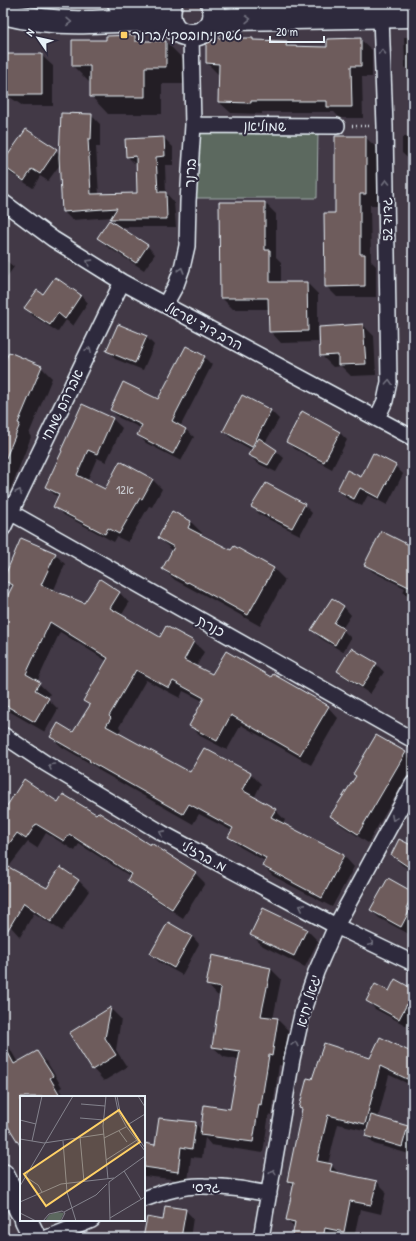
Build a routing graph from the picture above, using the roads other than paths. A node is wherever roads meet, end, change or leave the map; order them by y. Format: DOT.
graph roads {
  1 [pos="119,3"];
  2 [pos="156,3"];
  3 [pos="171,3"];
  4 [pos="212,3"];
  5 [pos="3,13"];
  6 [pos="413,16"];
  7 [pos="381,17"];
  8 [pos="172,25"];
  9 [pos="210,26"];
  10 [pos="191,36"];
  11 [pos="193,125"];
  12 [pos="337,126"];
  13 [pos="3,202"];
  14 [pos="122,282"];
  15 [pos="165,305"];
  16 [pos="377,418"];
  17 [pos="413,438"];
  18 [pos="10,512"];
  19 [pos="3,528"];
  20 [pos="3,735"];
  21 [pos="413,740"];
  22 [pos="413,784"];
  23 [pos="336,926"];
  24 [pos="413,963"];
  25 [pos="3,1175"];
  26 [pos="269,1194"];
  27 [pos="145,1199"];
  28 [pos="20,1209"];
  29 [pos="26,1221"];
  30 [pos="90,1221"];
  31 [pos="35,1238"];
  32 [pos="47,1238"];
  33 [pos="261,1238"];
  1 -- 2 [label="street"];
  3 -- 8 [label="street"];
  4 -- 9 [label="street"];
  5 -- 8 [label="street, one-way"];
  6 -- 7 [label="street"];
  9 -- 7 [label="street, one-way"];
  16 -- 7 [label="street, גדוד 52, one-way"];
  8 -- 10 [label="street"];
  9 -- 10 [label="street"];
  10 -- 11 [label="street, ברנר"];
  11 -- 12 [label="street, שמוליאן"];
  15 -- 11 [label="street, ברנר, one-way"];
  14 -- 13 [label="street, הרב דוד ישראל, one-way"];
  14 -- 15 [label="street, הרב דוד ישראל"];
  18 -- 14 [label="street, אברהם שמחי, one-way"];
  15 -- 16 [label="street, הרב דוד ישראל"];
  16 -- 17 [label="street, הרב דוד ישראל"];
  18 -- 19 [label="street, אברהם שמחי"];
  18 -- 21 [label="street, כנרת"];
  23 -- 20 [label="street, מ. ברזילי, one-way"];
  22 -- 23 [label="street, יגאל יחיא, one-way"];
  23 -- 24 [label="street, מ. ברזילי, one-way"];
  26 -- 23 [label="street, יגאל יחיא, one-way"];
  25 -- 28 [label="street"];
  26 -- 27 [label="street, גדסי"];
  26 -- 33 [label="street, יגאל יחיא"];
  29 -- 31 [label="street"];
  30 -- 32 [label="street"];
}
